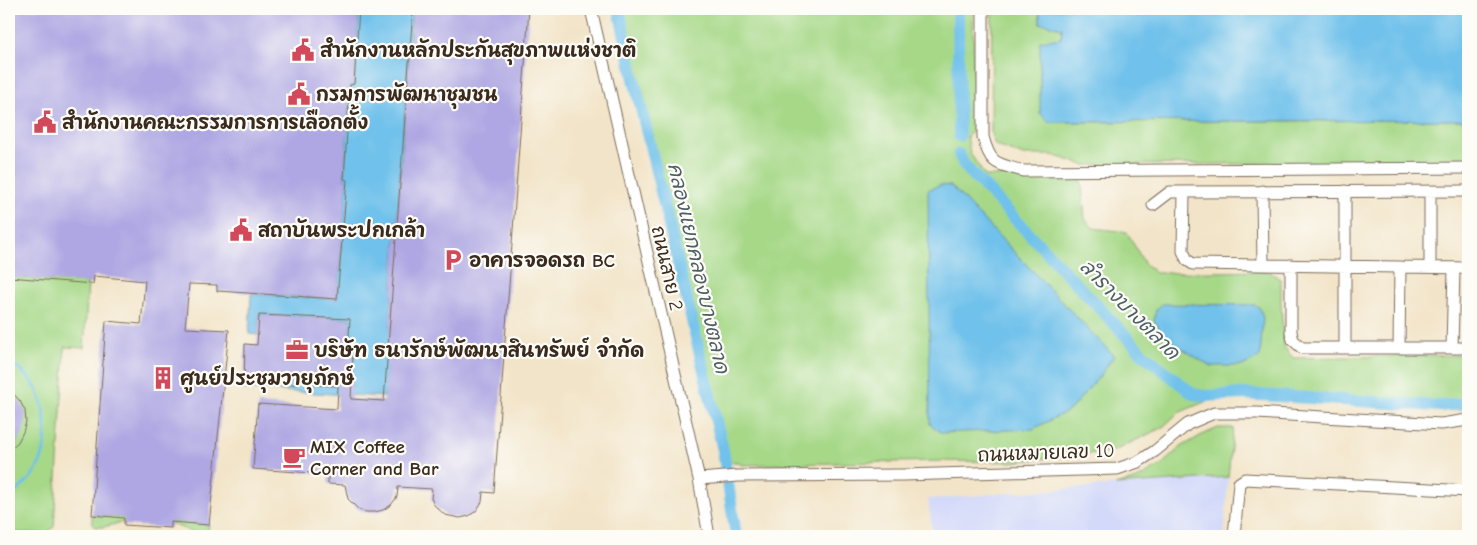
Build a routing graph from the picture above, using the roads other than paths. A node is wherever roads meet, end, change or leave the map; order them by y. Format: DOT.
graph roads {
  1 [pos="591,9"];
  2 [pos="983,9"];
  3 [pos="1468,168"];
  4 [pos="1262,191"];
  5 [pos="1345,191"];
  6 [pos="1430,191"];
  7 [pos="1468,191"];
  8 [pos="1184,192"];
  9 [pos="1153,205"];
  10 [pos="1263,265"];
  11 [pos="1290,265"];
  12 [pos="1346,266"];
  13 [pos="1400,267"];
  14 [pos="1430,267"];
  15 [pos="1454,268"];
  16 [pos="1468,268"];
  17 [pos="1346,348"];
  18 [pos="1398,348"];
  19 [pos="1452,348"];
  20 [pos="1468,348"];
  21 [pos="1468,420"];
  22 [pos="699,479"];
  23 [pos="1468,491"];
  24 [pos="709,536"];
  25 [pos="1234,536"];
  1 -- 22 [label="street, ถนนสาย 2"];
  2 -- 3 [label="street"];
  4 -- 5 [label="street"];
  4 -- 8 [label="street"];
  4 -- 10 [label="street"];
  5 -- 6 [label="street"];
  5 -- 12 [label="street"];
  6 -- 7 [label="street"];
  6 -- 14 [label="street"];
  8 -- 9 [label="street"];
  8 -- 10 [label="street"];
  10 -- 11 [label="street"];
  11 -- 12 [label="street"];
  11 -- 17 [label="street"];
  12 -- 13 [label="street"];
  12 -- 17 [label="street"];
  13 -- 14 [label="street"];
  13 -- 18 [label="street"];
  14 -- 15 [label="street"];
  15 -- 16 [label="street"];
  15 -- 19 [label="street"];
  17 -- 18 [label="street"];
  18 -- 19 [label="street"];
  19 -- 20 [label="street"];
  21 -- 22 [label="street, ถนนหมายเลข 10"];
  22 -- 24 [label="street, ถนนสาย 2"];
  23 -- 25 [label="street"];
}
